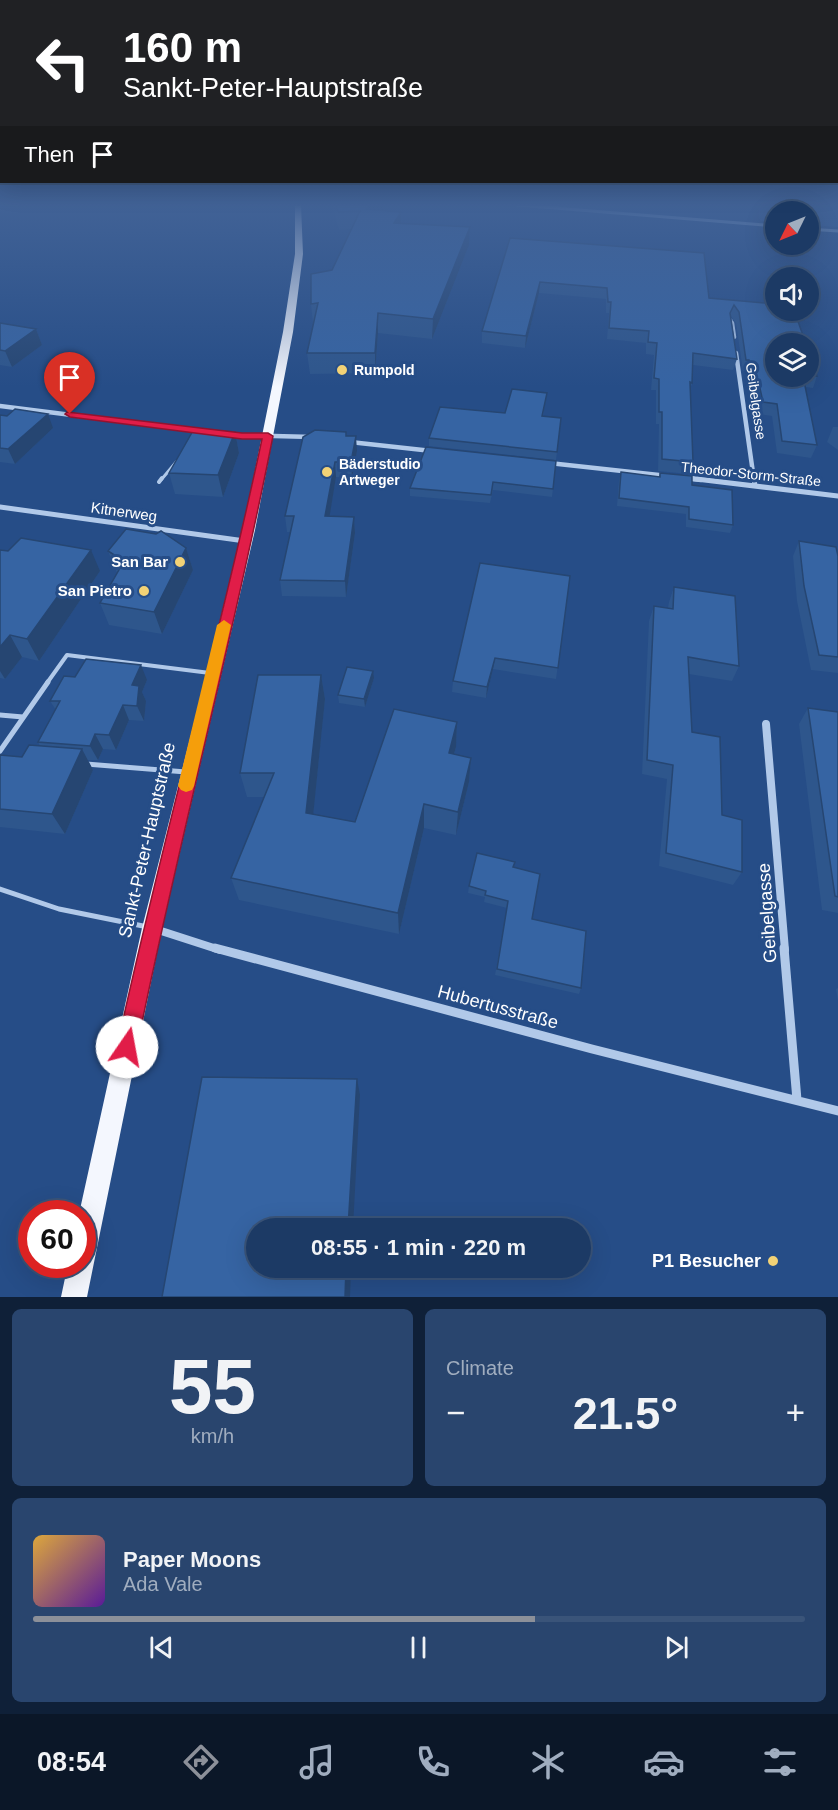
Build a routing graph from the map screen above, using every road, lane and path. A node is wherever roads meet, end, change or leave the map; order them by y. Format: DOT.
graph roads {
  1 [pos="297,266"];
  2 [pos="731,320"];
  3 [pos="0,406"];
  4 [pos="202,431"];
  5 [pos="222,434"];
  6 [pos="268,436"];
  7 [pos="198,439"];
  8 [pos="323,439"];
  9 [pos="346,441"];
  10 [pos="440,451"];
  11 [pos="178,460"];
  12 [pos="545,463"];
  13 [pos="159,482"];
  14 [pos="755,486"];
  15 [pos="838,496"];
  16 [pos="0,507"];
  17 [pos="245,541"];
  18 [pos="213,674"];
  19 [pos="0,716"];
  20 [pos="23,717"];
  21 [pos="766,724"];
  22 [pos="0,751"];
  23 [pos="79,764"];
  24 [pos="189,772"];
  25 [pos="0,890"];
  26 [pos="152,928"];
  27 [pos="797,1100"];
  28 [pos="838,1111"];
  29 [pos="94,1200"];
  30 [pos="78,1278"];
  31 [pos="74,1297"];
  1 -- 6 [label="main road, Sankt-Peter-Hauptstraße"];
  2 -- 14 [label="street, Geibelgasse"];
  3 -- 4 [label="street"];
  4 -- 7 [label="lane"];
  5 -- 6 [label="street"];
  6 -- 8 [label="street"];
  6 -- 17 [label="main road, Sankt-Peter-Hauptstraße"];
  9 -- 10 [label="street"];
  11 -- 13 [label="lane"];
  12 -- 14 [label="street, Theodor-Storm-Straße"];
  14 -- 15 [label="street, Theodor-Storm-Straße"];
  16 -- 17 [label="street, Kitnerweg"];
  17 -- 18 [label="main road, Sankt-Peter-Hauptstraße"];
  18 -- 20 [label="lane"];
  18 -- 24 [label="main road, Sankt-Peter-Hauptstraße"];
  19 -- 20 [label="lane"];
  20 -- 22 [label="lane"];
  21 -- 27 [label="street, Geibelgasse"];
  23 -- 24 [label="lane"];
  24 -- 26 [label="main road, Sankt-Peter-Hauptstraße"];
  25 -- 26 [label="lane"];
  26 -- 27 [label="street, Hubertusstraße"];
  26 -- 29 [label="main road, Sankt-Peter-Hauptstraße"];
  27 -- 28 [label="street, Hubertusstraße"];
  30 -- 31 [label="main road"];
}
